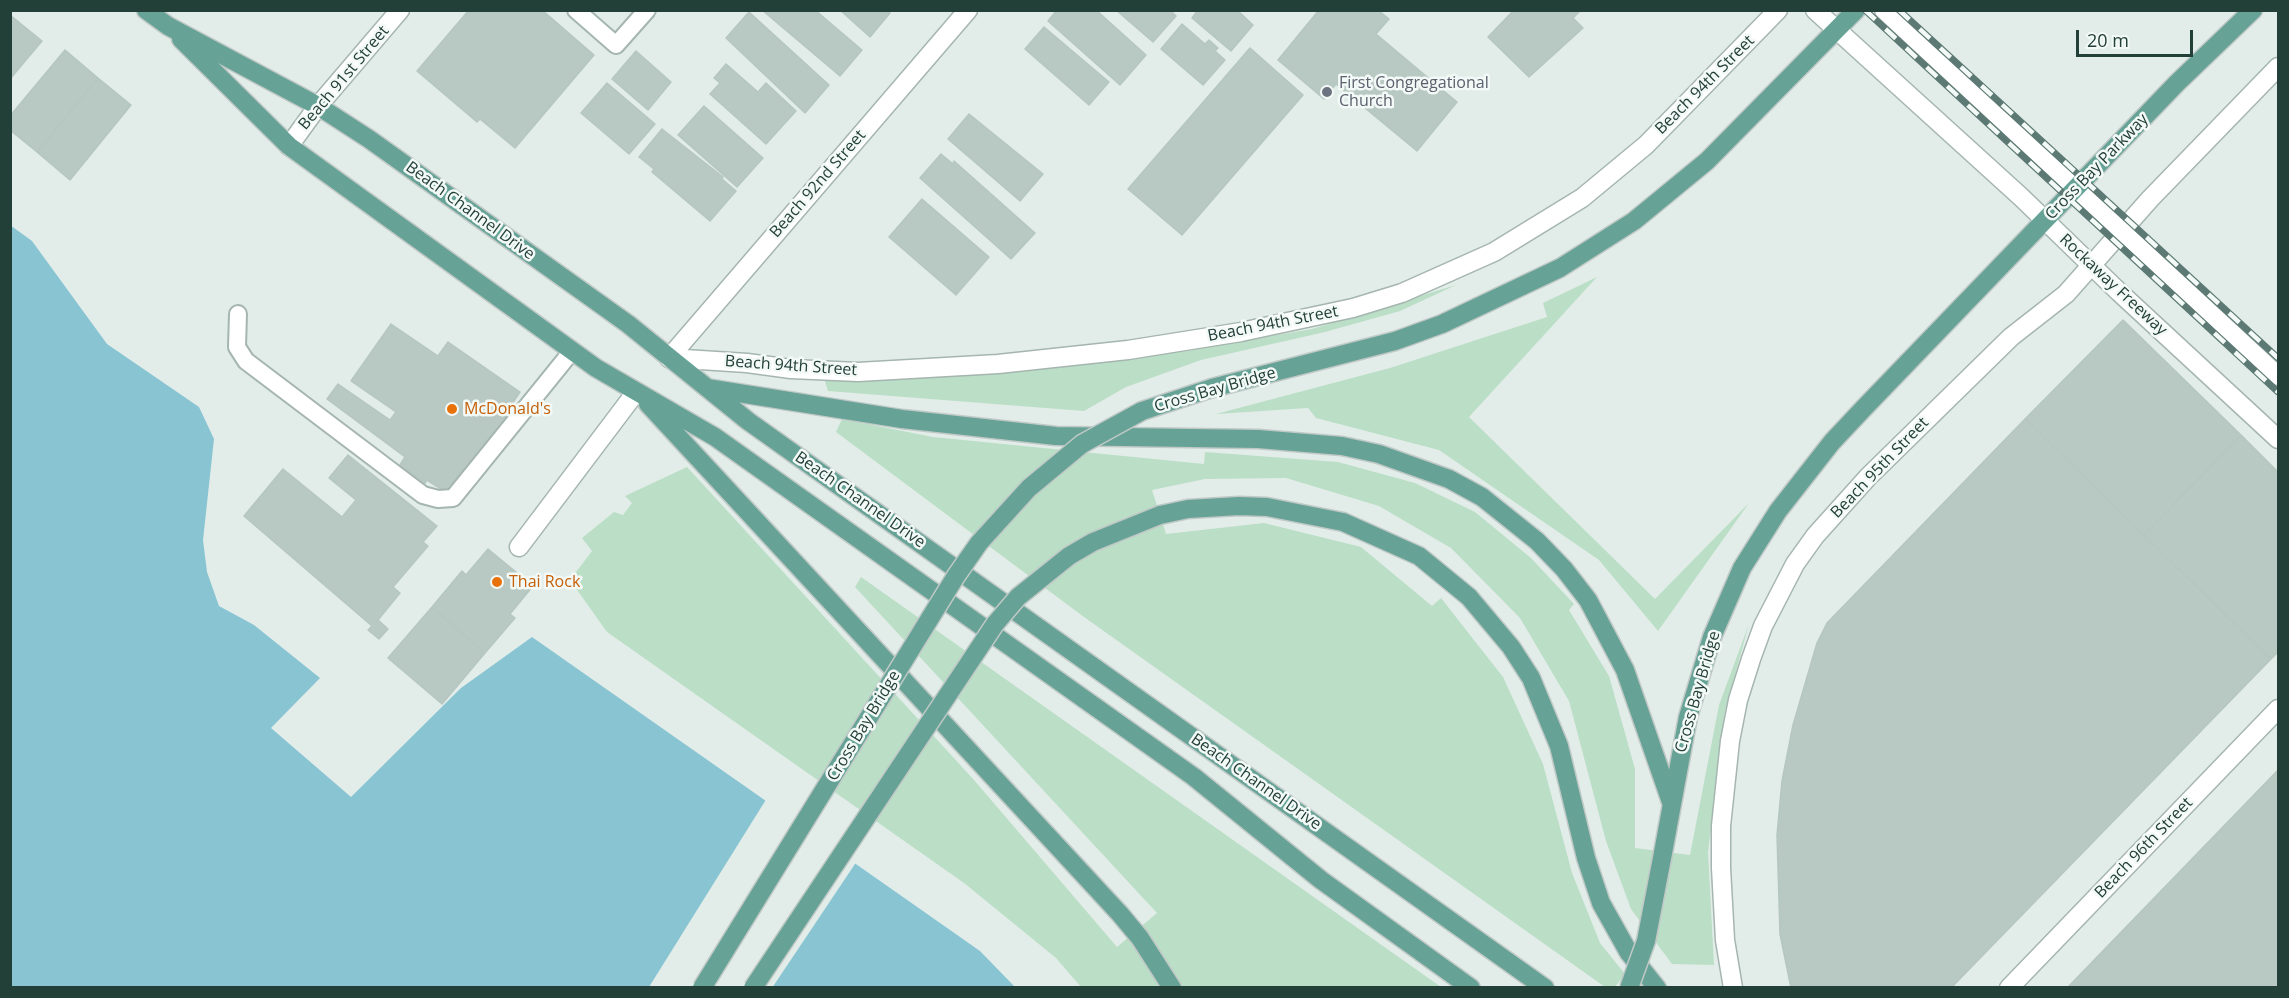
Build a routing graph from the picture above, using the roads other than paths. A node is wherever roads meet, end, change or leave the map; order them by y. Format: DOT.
graph roads {
  1 [pos="146,10"];
  2 [pos="400,10"];
  3 [pos="576,10"];
  4 [pos="647,10"];
  5 [pos="968,10"];
  6 [pos="1778,10"];
  7 [pos="1815,10"];
  8 [pos="1856,10"];
  9 [pos="1884,10"];
  10 [pos="2253,10"];
  11 [pos="168,26"];
  12 [pos="1837,29"];
  13 [pos="2278,67"];
  14 [pos="318,106"];
  15 [pos="289,146"];
  16 [pos="2076,189"];
  17 [pos="2045,221"];
  18 [pos="2122,232"];
  19 [pos="2092,266"];
  20 [pos="238,314"];
  21 [pos="1944,326"];
  22 [pos="572,351"];
  23 [pos="669,358"];
  24 [pos="2278,376"];
  25 [pos="707,388"];
  26 [pos="636,392"];
  27 [pos="2278,439"];
  28 [pos="519,547"];
  29 [pos="2278,709"];
  30 [pos="1671,802"];
  31 [pos="702,987"];
  32 [pos="753,987"];
  33 [pos="1172,987"];
  34 [pos="1470,987"];
  35 [pos="1545,987"];
  36 [pos="1629,987"];
  37 [pos="1657,987"];
  38 [pos="1733,987"];
  39 [pos="2009,987"];
  1 -- 11 [label="main road, Beach Channel Drive"];
  2 -- 14 [label="street, Beach 91st Street"];
  3 -- 4 [label="lane"];
  5 -- 23 [label="street, Beach 92nd Street"];
  6 -- 23 [label="street, Beach 94th Street"];
  7 -- 12 [label="street, Rockaway Freeway"];
  8 -- 12 [label="main road"];
  9 -- 16 [label="street"];
  10 -- 16 [label="main road, Cross Bay Parkway"];
  11 -- 14 [label="main road, Beach Channel Drive"];
  11 -- 15 [label="main road, Beach Channel Drive"];
  12 -- 17 [label="street, Rockaway Freeway"];
  12 -- 31 [label="main road, Cross Bay Bridge, bridge"];
  13 -- 18 [label="street, Beach 95th Street"];
  14 -- 15 [label="street, Beach 91st Street"];
  14 -- 23 [label="main road, Beach Channel Drive"];
  15 -- 22 [label="main road, Beach Channel Drive"];
  16 -- 17 [label="main road, Cross Bay Parkway"];
  16 -- 18 [label="street"];
  17 -- 19 [label="street, Rockaway Freeway"];
  17 -- 21 [label="main road, Cross Bay Parkway"];
  18 -- 19 [label="street, Beach 95th Street"];
  18 -- 24 [label="street"];
  19 -- 27 [label="street, Rockaway Freeway"];
  19 -- 38 [label="street, Beach 95th Street"];
  20 -- 22 [label="lane"];
  21 -- 30 [label="main road, Cross Bay Bridge"];
  22 -- 26 [label="main road, Beach Channel Drive"];
  23 -- 25 [label="main road, Beach Channel Drive"];
  25 -- 30 [label="main road"];
  25 -- 35 [label="main road, Beach Channel Drive"];
  26 -- 28 [label="street"];
  26 -- 33 [label="main road"];
  26 -- 34 [label="main road, Beach Channel Drive"];
  29 -- 39 [label="street, Beach 96th Street"];
  30 -- 36 [label="main road, Cross Bay Bridge, bridge"];
  32 -- 37 [label="main road, bridge"];
}
